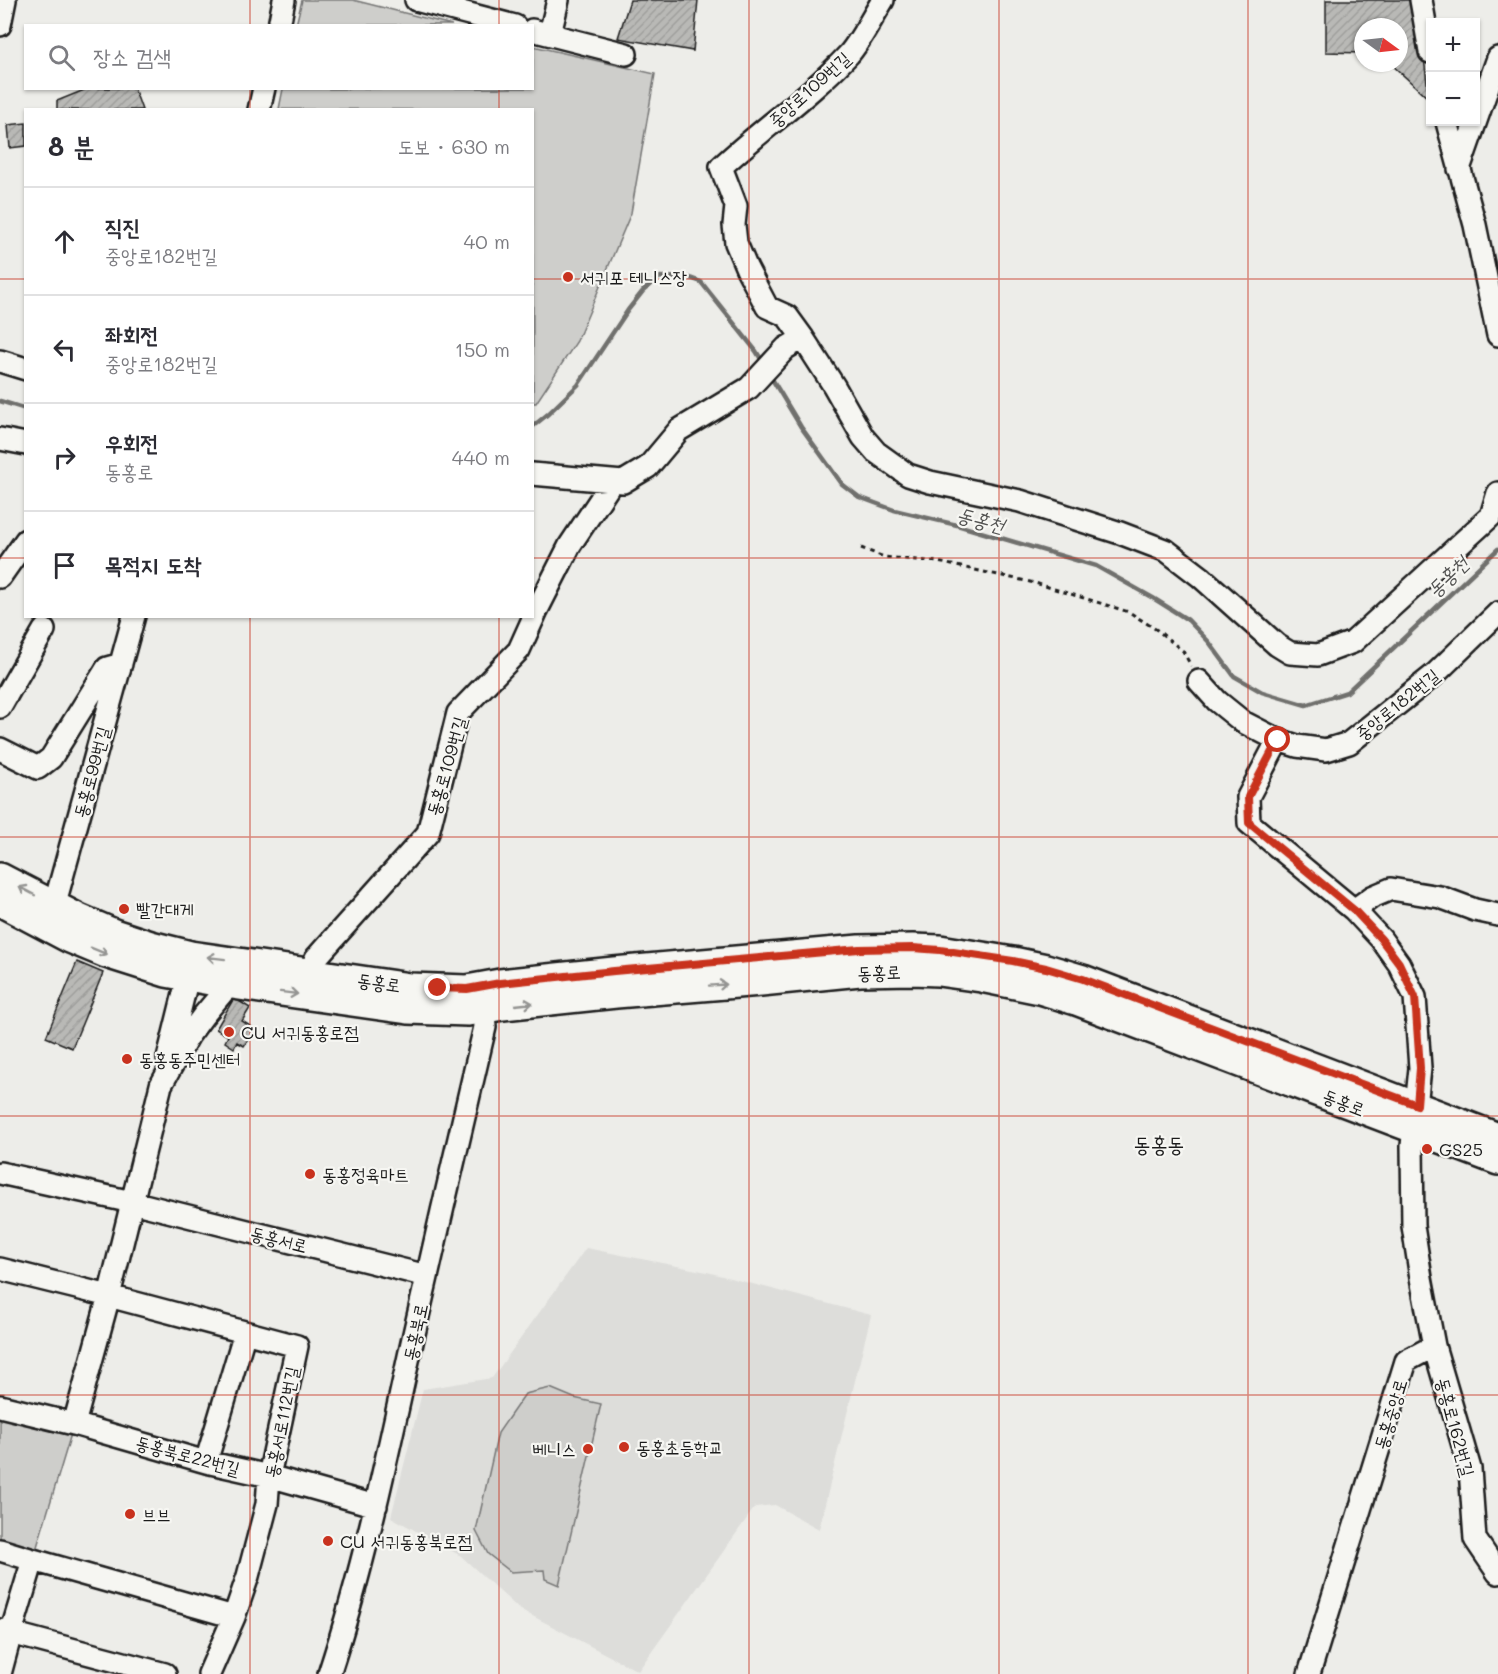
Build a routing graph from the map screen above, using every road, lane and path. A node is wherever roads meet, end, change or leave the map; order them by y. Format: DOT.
graph roads {
  1 [pos="5,0"];
  2 [pos="284,0"];
  3 [pos="416,0"];
  4 [pos="558,0"];
  5 [pos="883,0"];
  6 [pos="1421,0"];
  7 [pos="279,24"];
  8 [pos="507,24"];
  9 [pos="0,25"];
  10 [pos="1426,26"];
  11 [pos="541,32"];
  12 [pos="626,54"];
  13 [pos="1498,58"];
  14 [pos="264,90"];
  15 [pos="259,108"];
  16 [pos="1448,126"];
  17 [pos="1459,169"];
  18 [pos="1498,335"];
  19 [pos="795,343"];
  20 [pos="0,361"];
  21 [pos="24,368"];
  22 [pos="0,439"];
  23 [pos="24,444"];
  24 [pos="534,474"];
  25 [pos="612,482"];
  26 [pos="1498,494"];
  27 [pos="1495,521"];
  28 [pos="24,543"];
  29 [pos="861,548"];
  30 [pos="0,577"];
  31 [pos="1498,613"];
  32 [pos="534,617"];
  33 [pos="133,618"];
  34 [pos="533,618"];
  35 [pos="44,630"];
  36 [pos="121,664"];
  37 [pos="1199,681"];
  38 [pos="0,707"];
  39 [pos="1278,740"];
  40 [pos="0,749"];
  41 [pos="0,877"];
  42 [pos="0,902"];
  43 [pos="1354,910"];
  44 [pos="1498,915"];
  45 [pos="50,916"];
  46 [pos="310,972"];
  47 [pos="188,977"];
  48 [pos="232,985"];
  49 [pos="483,998"];
  50 [pos="161,1085"];
  51 [pos="1415,1117"];
  52 [pos="1498,1137"];
  53 [pos="1498,1161"];
  54 [pos="0,1173"];
  55 [pos="132,1202"];
  56 [pos="0,1269"];
  57 [pos="427,1276"];
  58 [pos="109,1296"];
  59 [pos="245,1332"];
  60 [pos="1434,1346"];
  61 [pos="0,1406"];
  62 [pos="74,1424"];
  63 [pos="206,1462"];
  64 [pos="269,1476"];
  65 [pos="376,1506"];
  66 [pos="0,1550"];
  67 [pos="33,1560"];
  68 [pos="1498,1573"];
  69 [pos="234,1617"];
  70 [pos="6,1632"];
  71 [pos="0,1674"];
  72 [pos="165,1674"];
  73 [pos="209,1674"];
  74 [pos="328,1674"];
  75 [pos="1309,1674"];
  1 -- 9 [label="street"];
  2 -- 7 [label="street"];
  3 -- 8 [label="street"];
  4 -- 11 [label="street"];
  5 -- 19 [label="street, 중앙로109번길"];
  6 -- 10 [label="street"];
  11 -- 12 [label="street"];
  13 -- 17 [label="street"];
  14 -- 15 [label="street"];
  16 -- 17 [label="street"];
  17 -- 18 [label="street"];
  19 -- 25 [label="street"];
  19 -- 27 [label="street"];
  20 -- 21 [label="street"];
  22 -- 23 [label="street"];
  24 -- 25 [label="street"];
  25 -- 32 [label="street, 동홍로109번길"];
  26 -- 27 [label="street"];
  28 -- 30 [label="street"];
  29 -- 37 [label="path"];
  31 -- 39 [label="street, 중앙로182번길"];
  33 -- 36 [label="street, 동홍로99번길"];
  34 -- 46 [label="street, 동홍로109번길"];
  35 -- 38 [label="street"];
  36 -- 40 [label="street"];
  36 -- 45 [label="street, 동홍로99번길"];
  37 -- 39 [label="street, 중앙로182번길"];
  39 -- 43 [label="street"];
  45 -- 41 [label="main road, 동홍로, one-way"];
  42 -- 45 [label="main road, 동홍로"];
  43 -- 44 [label="street"];
  43 -- 51 [label="street"];
  46 -- 45 [label="main road, 동홍로, one-way"];
  45 -- 47 [label="main road, 동홍로, one-way"];
  46 -- 49 [label="main road, 동홍로"];
  47 -- 48 [label="main road, 동홍로"];
  47 -- 50 [label="street"];
  48 -- 49 [label="main road, 동홍로, one-way"];
  48 -- 50 [label="street"];
  49 -- 51 [label="main road, 동홍로"];
  49 -- 57 [label="street, 동홍북로"];
  50 -- 55 [label="street"];
  51 -- 52 [label="main road, 동홍로"];
  51 -- 53 [label="main road, 동홍로"];
  51 -- 60 [label="street"];
  54 -- 55 [label="street, 동홍서로"];
  55 -- 57 [label="street, 동홍서로"];
  55 -- 58 [label="street"];
  56 -- 58 [label="street"];
  57 -- 65 [label="street, 동홍북로"];
  58 -- 59 [label="street, 동홍서로112번길"];
  58 -- 62 [label="street"];
  59 -- 63 [label="street"];
  59 -- 64 [label="street, 동홍서로112번길"];
  60 -- 68 [label="street, 동홍로162번길"];
  60 -- 75 [label="street, 동홍중앙로"];
  61 -- 62 [label="street, 동홍북로22번길"];
  62 -- 63 [label="street, 동홍북로22번길"];
  63 -- 64 [label="street, 동홍북로22번길"];
  64 -- 65 [label="street, 동홍북로22번길"];
  64 -- 69 [label="street, 동홍서로112번길"];
  65 -- 74 [label="street, 동홍북로"];
  66 -- 67 [label="street"];
  67 -- 69 [label="street"];
  67 -- 70 [label="street"];
  69 -- 73 [label="street, 동홍서로112번길"];
  70 -- 71 [label="street"];
  70 -- 72 [label="street"];
}
